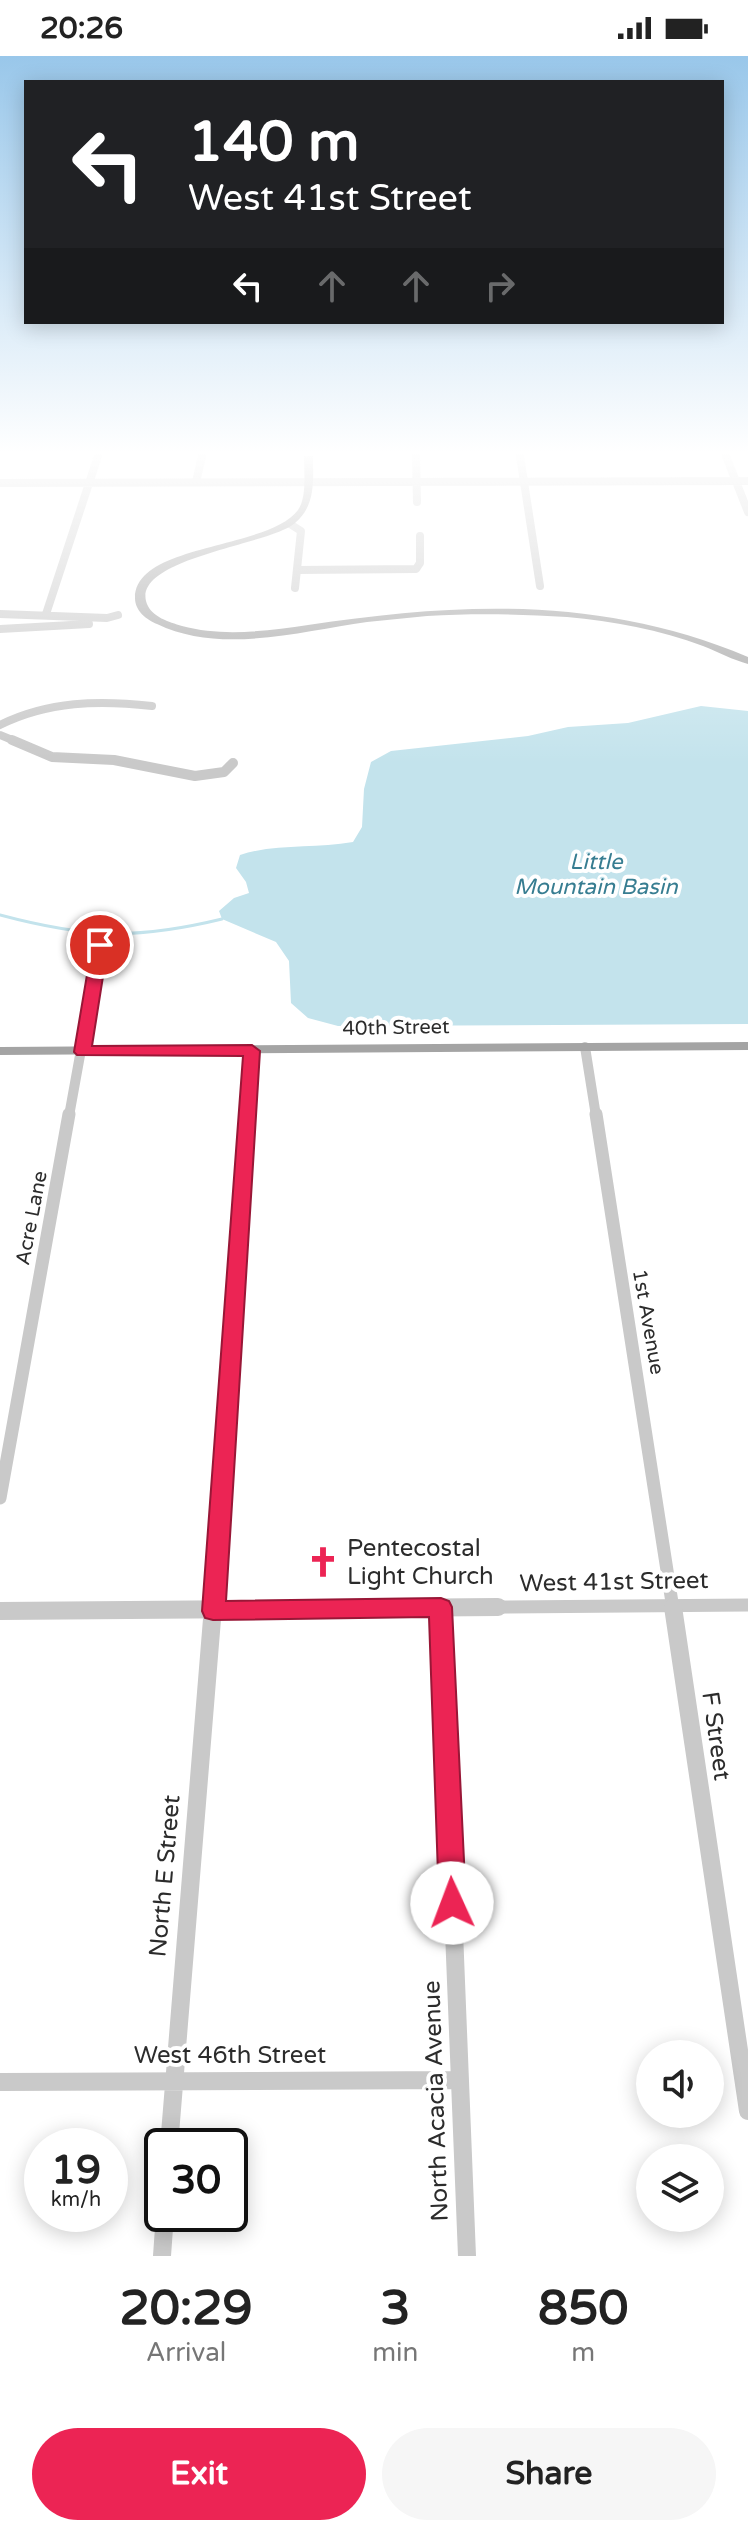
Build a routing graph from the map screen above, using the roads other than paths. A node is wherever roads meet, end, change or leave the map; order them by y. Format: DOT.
graph roads {
  1 [pos="65,559"];
  2 [pos="187,559"];
  3 [pos="298,559"];
  4 [pos="420,559"];
  5 [pos="536,559"];
  6 [pos="297,570"];
  7 [pos="540,586"];
  8 [pos="295,588"];
  9 [pos="0,614"];
  10 [pos="46,614"];
  11 [pos="118,615"];
  12 [pos="107,618"];
  13 [pos="0,629"];
  14 [pos="748,661"];
  15 [pos="152,706"];
  16 [pos="0,725"];
  17 [pos="0,735"];
  18 [pos="233,763"];
  19 [pos="100,945"];
  20 [pos="748,1046"];
  21 [pos="585,1047"];
  22 [pos="0,1051"];
  23 [pos="252,1051"];
  24 [pos="83,1052"];
  25 [pos="0,1498"];
  26 [pos="673,1605"];
  27 [pos="748,1605"];
  28 [pos="441,1607"];
  29 [pos="0,1611"];
  30 [pos="213,1611"];
  31 [pos="742,2039"];
  32 [pos="459,2080"];
  33 [pos="173,2081"];
  34 [pos="0,2082"];
  35 [pos="748,2111"];
  36 [pos="170,2128"];
  37 [pos="164,2232"];
  38 [pos="162,2256"];
  39 [pos="467,2256"];
  1 -- 10 [label="street"];
  2 -- 14 [label="main road"];
  3 -- 6 [label="street"];
  4 -- 6 [label="street"];
  5 -- 7 [label="street"];
  6 -- 8 [label="street"];
  9 -- 10 [label="street"];
  10 -- 12 [label="street"];
  11 -- 12 [label="street"];
  12 -- 13 [label="street"];
  15 -- 16 [label="street"];
  17 -- 18 [label="street"];
  19 -- 24 [label="street, Acre Lane"];
  20 -- 21 [label="main road, 40th Street"];
  21 -- 23 [label="main road, 40th Street"];
  21 -- 26 [label="street, 1st Avenue"];
  22 -- 24 [label="main road, 40th Street"];
  23 -- 24 [label="main road, 40th Street"];
  23 -- 30 [label="street, North E Street"];
  24 -- 25 [label="street, Acre Lane"];
  26 -- 27 [label="street, West 41st Street"];
  26 -- 28 [label="street, West 41st Street"];
  26 -- 31 [label="street, F Street"];
  28 -- 30 [label="street, West 41st Street"];
  28 -- 32 [label="street, North Acacia Avenue"];
  29 -- 30 [label="street, West 41st Street"];
  30 -- 33 [label="street, North E Street"];
  31 -- 35 [label="street, F Street"];
  32 -- 33 [label="street, West 46th Street"];
  32 -- 39 [label="street, North Acacia Avenue"];
  33 -- 34 [label="street, West 46th Street"];
  33 -- 36 [label="street, North E Street"];
  37 -- 38 [label="street"];
}
